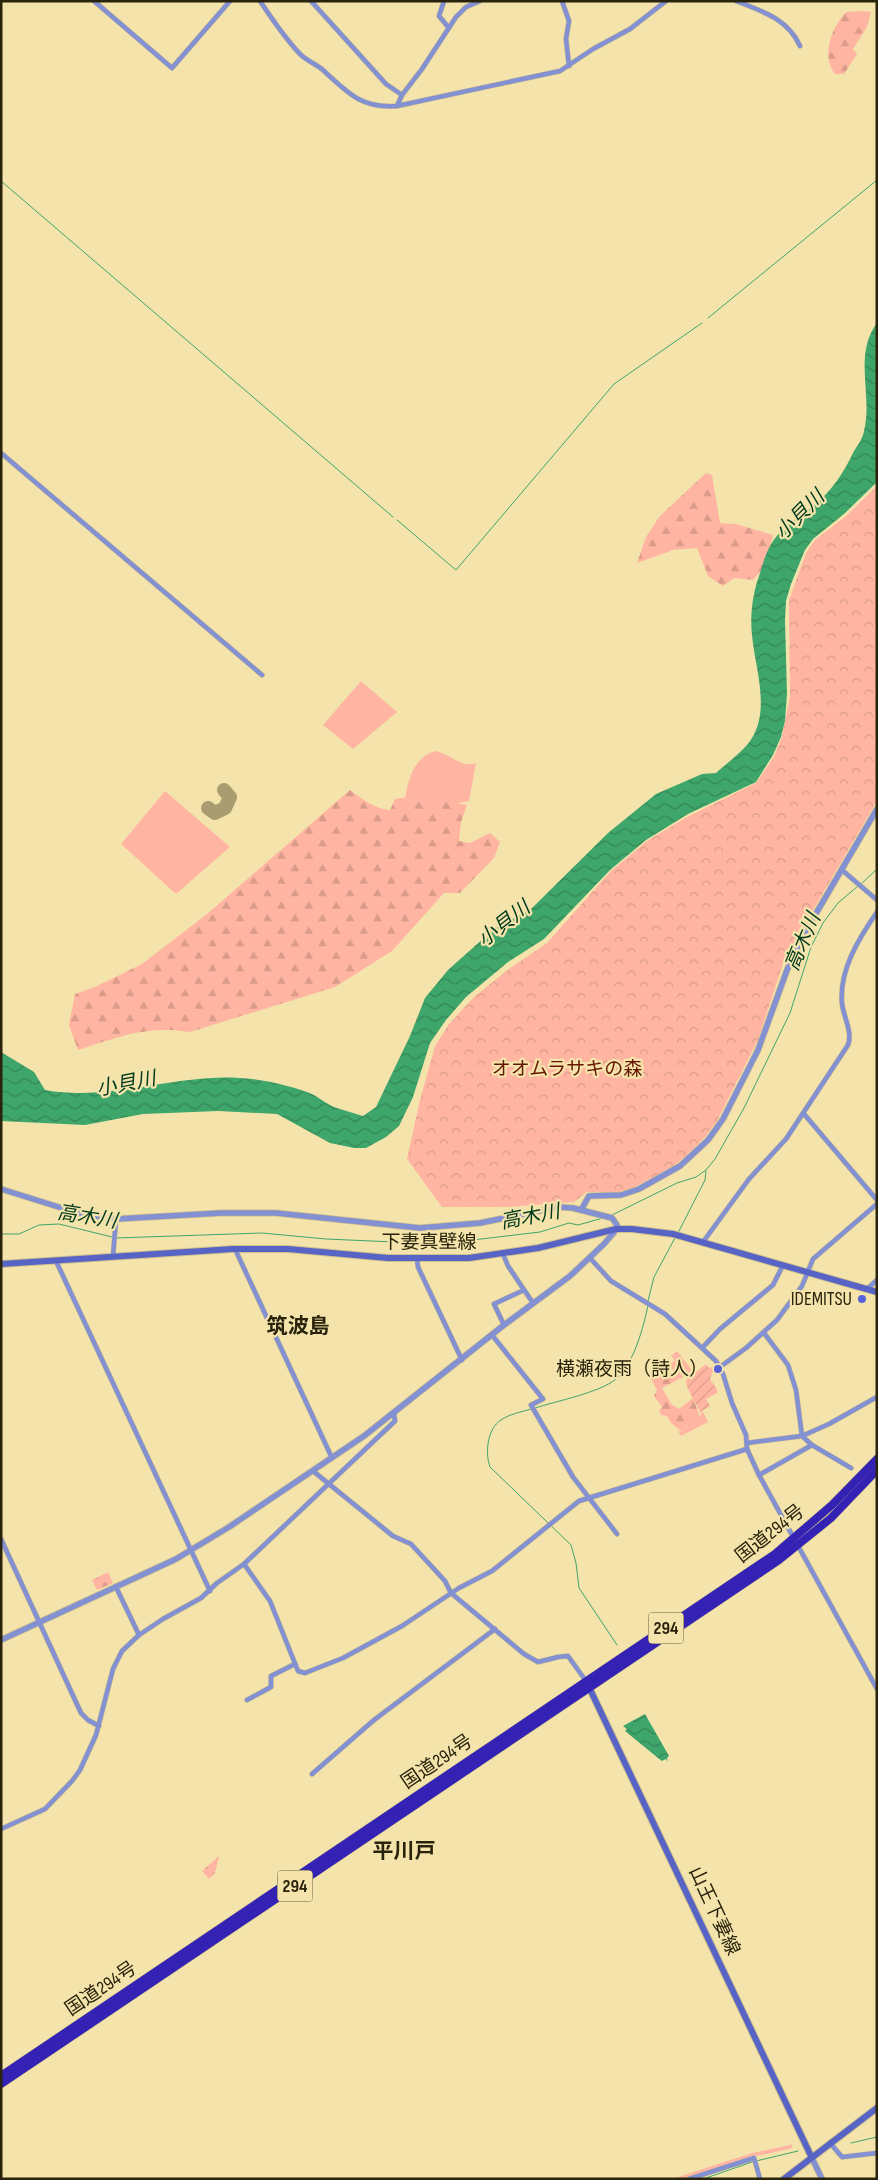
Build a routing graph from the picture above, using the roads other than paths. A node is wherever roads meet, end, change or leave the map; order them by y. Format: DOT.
graph roads {
  1 [pos="94,1"];
  2 [pos="230,1"];
  3 [pos="260,1"];
  4 [pos="311,1"];
  5 [pos="444,1"];
  6 [pos="480,1"];
  7 [pos="562,1"];
  8 [pos="666,1"];
  9 [pos="736,1"];
  10 [pos="450,28"];
  11 [pos="800,46"];
  12 [pos="569,66"];
  13 [pos="402,95"];
  14 [pos="397,106"];
  15 [pos="1,453"];
  16 [pos="262,675"];
  17 [pos="877,809"];
  18 [pos="842,870"];
  19 [pos="877,900"];
  20 [pos="877,912"];
  21 [pos="804,1114"];
  22 [pos="1,1189"];
  23 [pos="877,1202"];
  24 [pos="581,1210"];
  25 [pos="116,1219"];
  26 [pos="616,1229"];
  27 [pos="703,1242"];
  28 [pos="234,1249"];
  29 [pos="113,1253"];
  30 [pos="503,1254"];
  31 [pos="590,1258"];
  32 [pos="417,1259"];
  33 [pos="56,1260"];
  34 [pos="1,1264"];
  35 [pos="783,1265"];
  36 [pos="807,1272"];
  37 [pos="877,1280"];
  38 [pos="867,1289"];
  39 [pos="524,1290"];
  40 [pos="877,1292"];
  41 [pos="533,1304"];
  42 [pos="504,1325"];
  43 [pos="764,1333"];
  44 [pos="492,1335"];
  45 [pos="703,1347"];
  46 [pos="462,1360"];
  47 [pos="720,1367"];
  48 [pos="877,1397"];
  49 [pos="394,1414"];
  50 [pos="802,1436"];
  51 [pos="747,1443"];
  52 [pos="812,1445"];
  53 [pos="747,1449"];
  54 [pos="332,1458"];
  55 [pos="877,1458"];
  56 [pos="851,1468"];
  57 [pos="877,1470"];
  58 [pos="313,1471"];
  59 [pos="759,1475"];
  60 [pos="329,1485"];
  61 [pos="587,1498"];
  62 [pos="617,1534"];
  63 [pos="793,1538"];
  64 [pos="1,1539"];
  65 [pos="798,1546"];
  66 [pos="192,1550"];
  67 [pos="244,1564"];
  68 [pos="116,1587"];
  69 [pos="210,1591"];
  70 [pos="451,1593"];
  71 [pos="40,1622"];
  72 [pos="495,1629"];
  73 [pos="139,1635"];
  74 [pos="1,1640"];
  75 [pos="294,1664"];
  76 [pos="588,1684"];
  77 [pos="877,1689"];
  78 [pos="247,1700"];
  79 [pos="99,1726"];
  80 [pos="312,1774"];
  81 [pos="1,1829"];
  82 [pos="1,2076"];
  83 [pos="1,2084"];
  84 [pos="877,2108"];
  85 [pos="830,2142"];
  86 [pos="877,2153"];
  87 [pos="811,2156"];
  88 [pos="689,2179"];
  89 [pos="760,2179"];
  90 [pos="784,2179"];
  91 [pos="822,2179"];
  1 -- 2 [label="street"];
  3 -- 14 [label="street"];
  4 -- 13 [label="street"];
  5 -- 10 [label="street"];
  6 -- 10 [label="street"];
  7 -- 12 [label="street"];
  8 -- 12 [label="street"];
  9 -- 11 [label="street"];
  10 -- 13 [label="street"];
  12 -- 14 [label="street"];
  13 -- 14 [label="street"];
  15 -- 16 [label="street"];
  17 -- 18 [label="street"];
  18 -- 19 [label="street"];
  18 -- 24 [label="street"];
  20 -- 21 [label="street"];
  21 -- 23 [label="street"];
  21 -- 27 [label="street"];
  22 -- 25 [label="street"];
  23 -- 36 [label="street"];
  24 -- 25 [label="street"];
  24 -- 26 [label="street"];
  25 -- 29 [label="street"];
  26 -- 27 [label="main road, 下妻真壁線"];
  26 -- 30 [label="main road, 下妻真壁線"];
  26 -- 31 [label="street"];
  27 -- 35 [label="main road, 下妻真壁線"];
  28 -- 29 [label="main road, 下妻真壁線"];
  28 -- 32 [label="main road, 下妻真壁線"];
  28 -- 54 [label="street"];
  29 -- 33 [label="main road, 下妻真壁線"];
  30 -- 32 [label="main road, 下妻真壁線"];
  30 -- 39 [label="street"];
  31 -- 41 [label="street"];
  31 -- 45 [label="street"];
  32 -- 46 [label="street"];
  33 -- 34 [label="main road, 下妻真壁線"];
  33 -- 66 [label="street"];
  35 -- 36 [label="main road, 下妻真壁線"];
  35 -- 45 [label="street"];
  36 -- 38 [label="main road, 下妻真壁線"];
  36 -- 43 [label="street"];
  37 -- 38 [label="street"];
  38 -- 40 [label="main road, 下妻真壁線"];
  39 -- 41 [label="street"];
  39 -- 42 [label="street"];
  41 -- 42 [label="street"];
  42 -- 44 [label="street"];
  43 -- 47 [label="street"];
  43 -- 50 [label="street"];
  44 -- 46 [label="street"];
  44 -- 61 [label="street"];
  45 -- 47 [label="street"];
  46 -- 49 [label="street"];
  47 -- 51 [label="street"];
  48 -- 50 [label="street"];
  49 -- 54 [label="street"];
  49 -- 60 [label="street"];
  50 -- 51 [label="street"];
  50 -- 52 [label="street"];
  51 -- 53 [label="street"];
  52 -- 56 [label="street"];
  52 -- 59 [label="street"];
  53 -- 59 [label="street"];
  53 -- 61 [label="street"];
  54 -- 58 [label="street"];
  55 -- 63 [label="highway, 国道294号 / 294"];
  57 -- 65 [label="highway, 国道294号 / 294"];
  58 -- 60 [label="street"];
  58 -- 66 [label="street"];
  59 -- 63 [label="street"];
  60 -- 67 [label="street"];
  60 -- 70 [label="street"];
  61 -- 62 [label="street"];
  61 -- 70 [label="street"];
  63 -- 65 [label="street"];
  63 -- 76 [label="highway, 国道294号 / 294"];
  64 -- 71 [label="street"];
  65 -- 76 [label="highway, 国道294号 / 294"];
  65 -- 77 [label="street"];
  66 -- 68 [label="street"];
  66 -- 69 [label="street"];
  67 -- 69 [label="street"];
  67 -- 75 [label="street"];
  68 -- 71 [label="street"];
  68 -- 73 [label="street"];
  69 -- 73 [label="street"];
  70 -- 72 [label="street"];
  70 -- 75 [label="street"];
  71 -- 74 [label="street"];
  71 -- 79 [label="street"];
  72 -- 76 [label="street"];
  72 -- 80 [label="street"];
  73 -- 79 [label="street"];
  75 -- 78 [label="street"];
  76 -- 82 [label="highway, 国道294号 / 294"];
  76 -- 83 [label="highway, 国道294号 / 294"];
  76 -- 87 [label="main road, 山王下妻線"];
  79 -- 81 [label="street"];
  84 -- 85 [label="main road"];
  85 -- 86 [label="street"];
  85 -- 87 [label="main road"];
  87 -- 90 [label="main road"];
  87 -- 91 [label="street"];
  88 -- 89 [label="street"];
}
